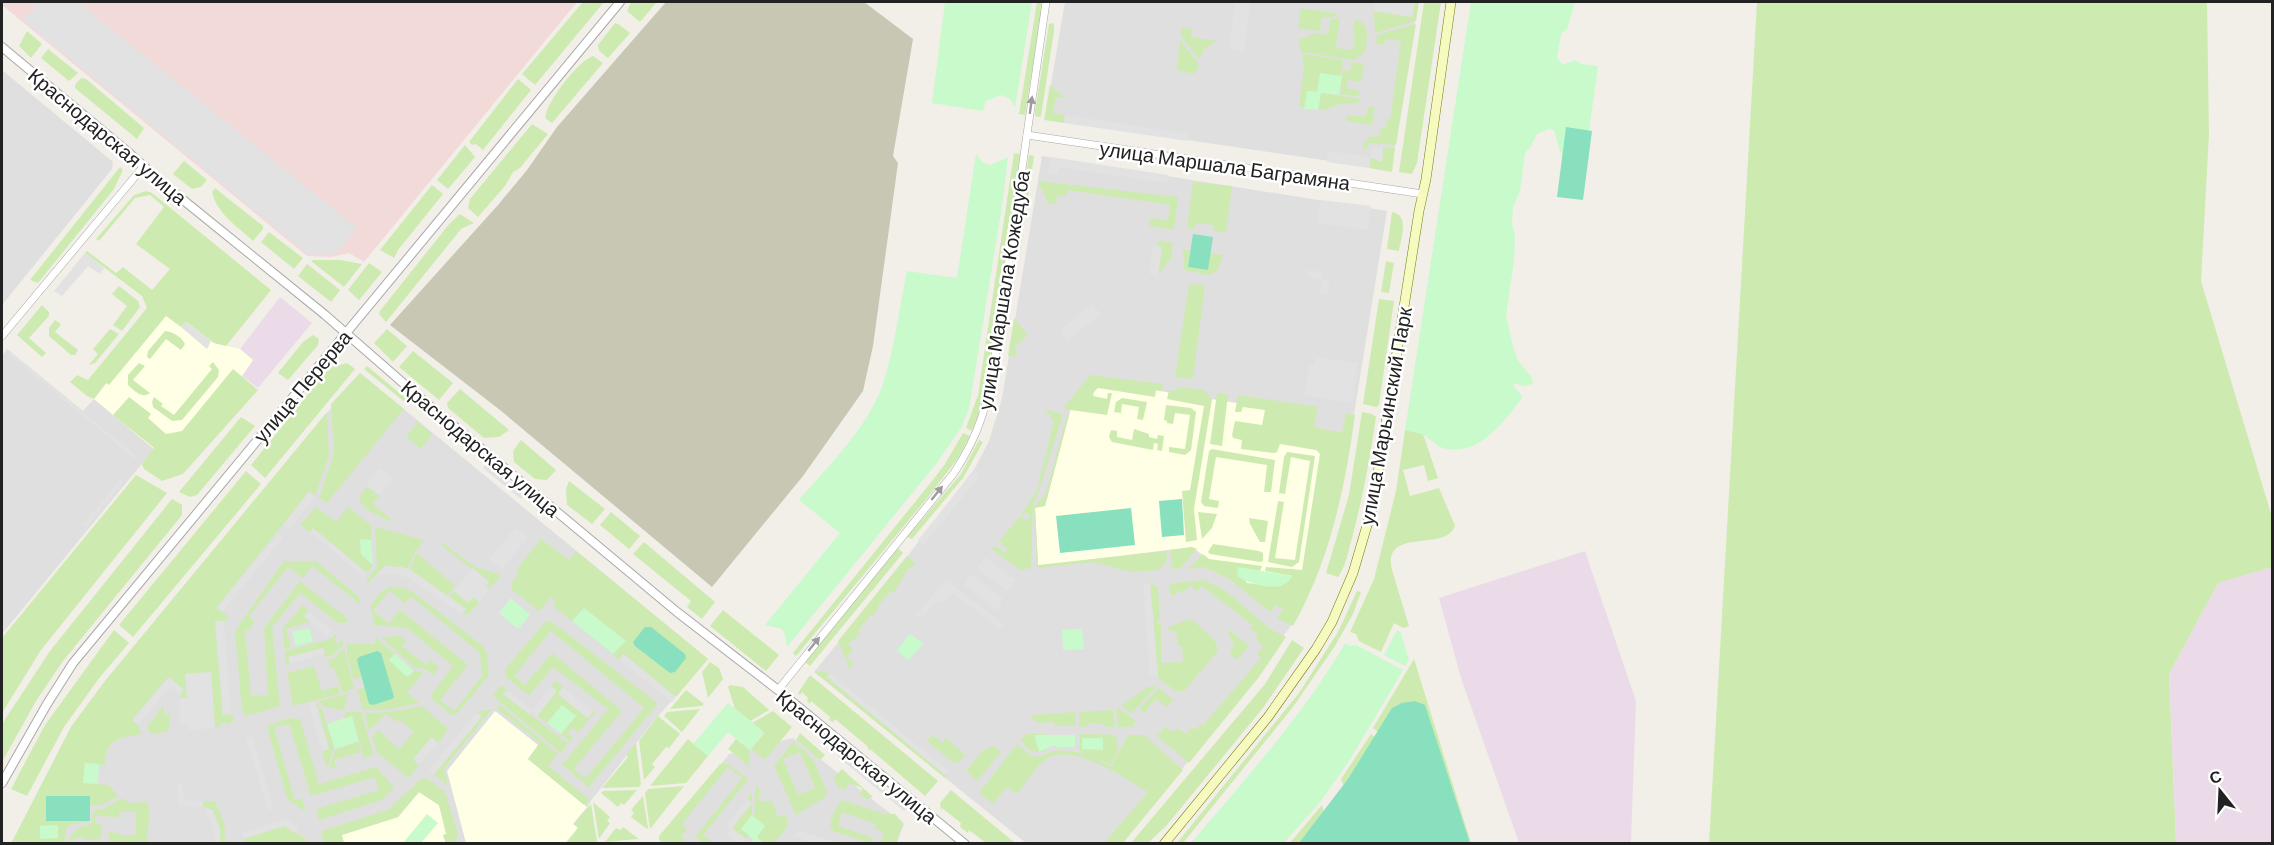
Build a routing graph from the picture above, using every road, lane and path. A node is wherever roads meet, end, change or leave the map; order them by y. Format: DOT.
graph roads {
  1 [pos="620,2"];
  2 [pos="1046,2"];
  3 [pos="1451,2"];
  4 [pos="2,47"];
  5 [pos="1027,135"];
  6 [pos="143,167"];
  7 [pos="1423,194"];
  8 [pos="345,333"];
  9 [pos="2,336"];
  10 [pos="777,690"];
  11 [pos="2,783"];
  12 [pos="965,843"];
  13 [pos="1164,843"];
  1 -- 8 [label="street, улица Перерва"];
  5 -- 2 [label="street, улица Маршала Кожедуба, one-way"];
  3 -- 7 [label="main road, улица Марьинский Парк"];
  4 -- 6 [label="street, Краснодарская улица"];
  5 -- 7 [label="street, улица Маршала Баграмяна"];
  10 -- 5 [label="street, улица Маршала Кожедуба, one-way"];
  6 -- 8 [label="street, Краснодарская улица"];
  6 -- 9 [label="street"];
  7 -- 13 [label="main road, улица Марьинский Парк"];
  8 -- 10 [label="street, Краснодарская улица"];
  8 -- 11 [label="street, улица Перерва"];
  10 -- 12 [label="street, Краснодарская улица"];
}
